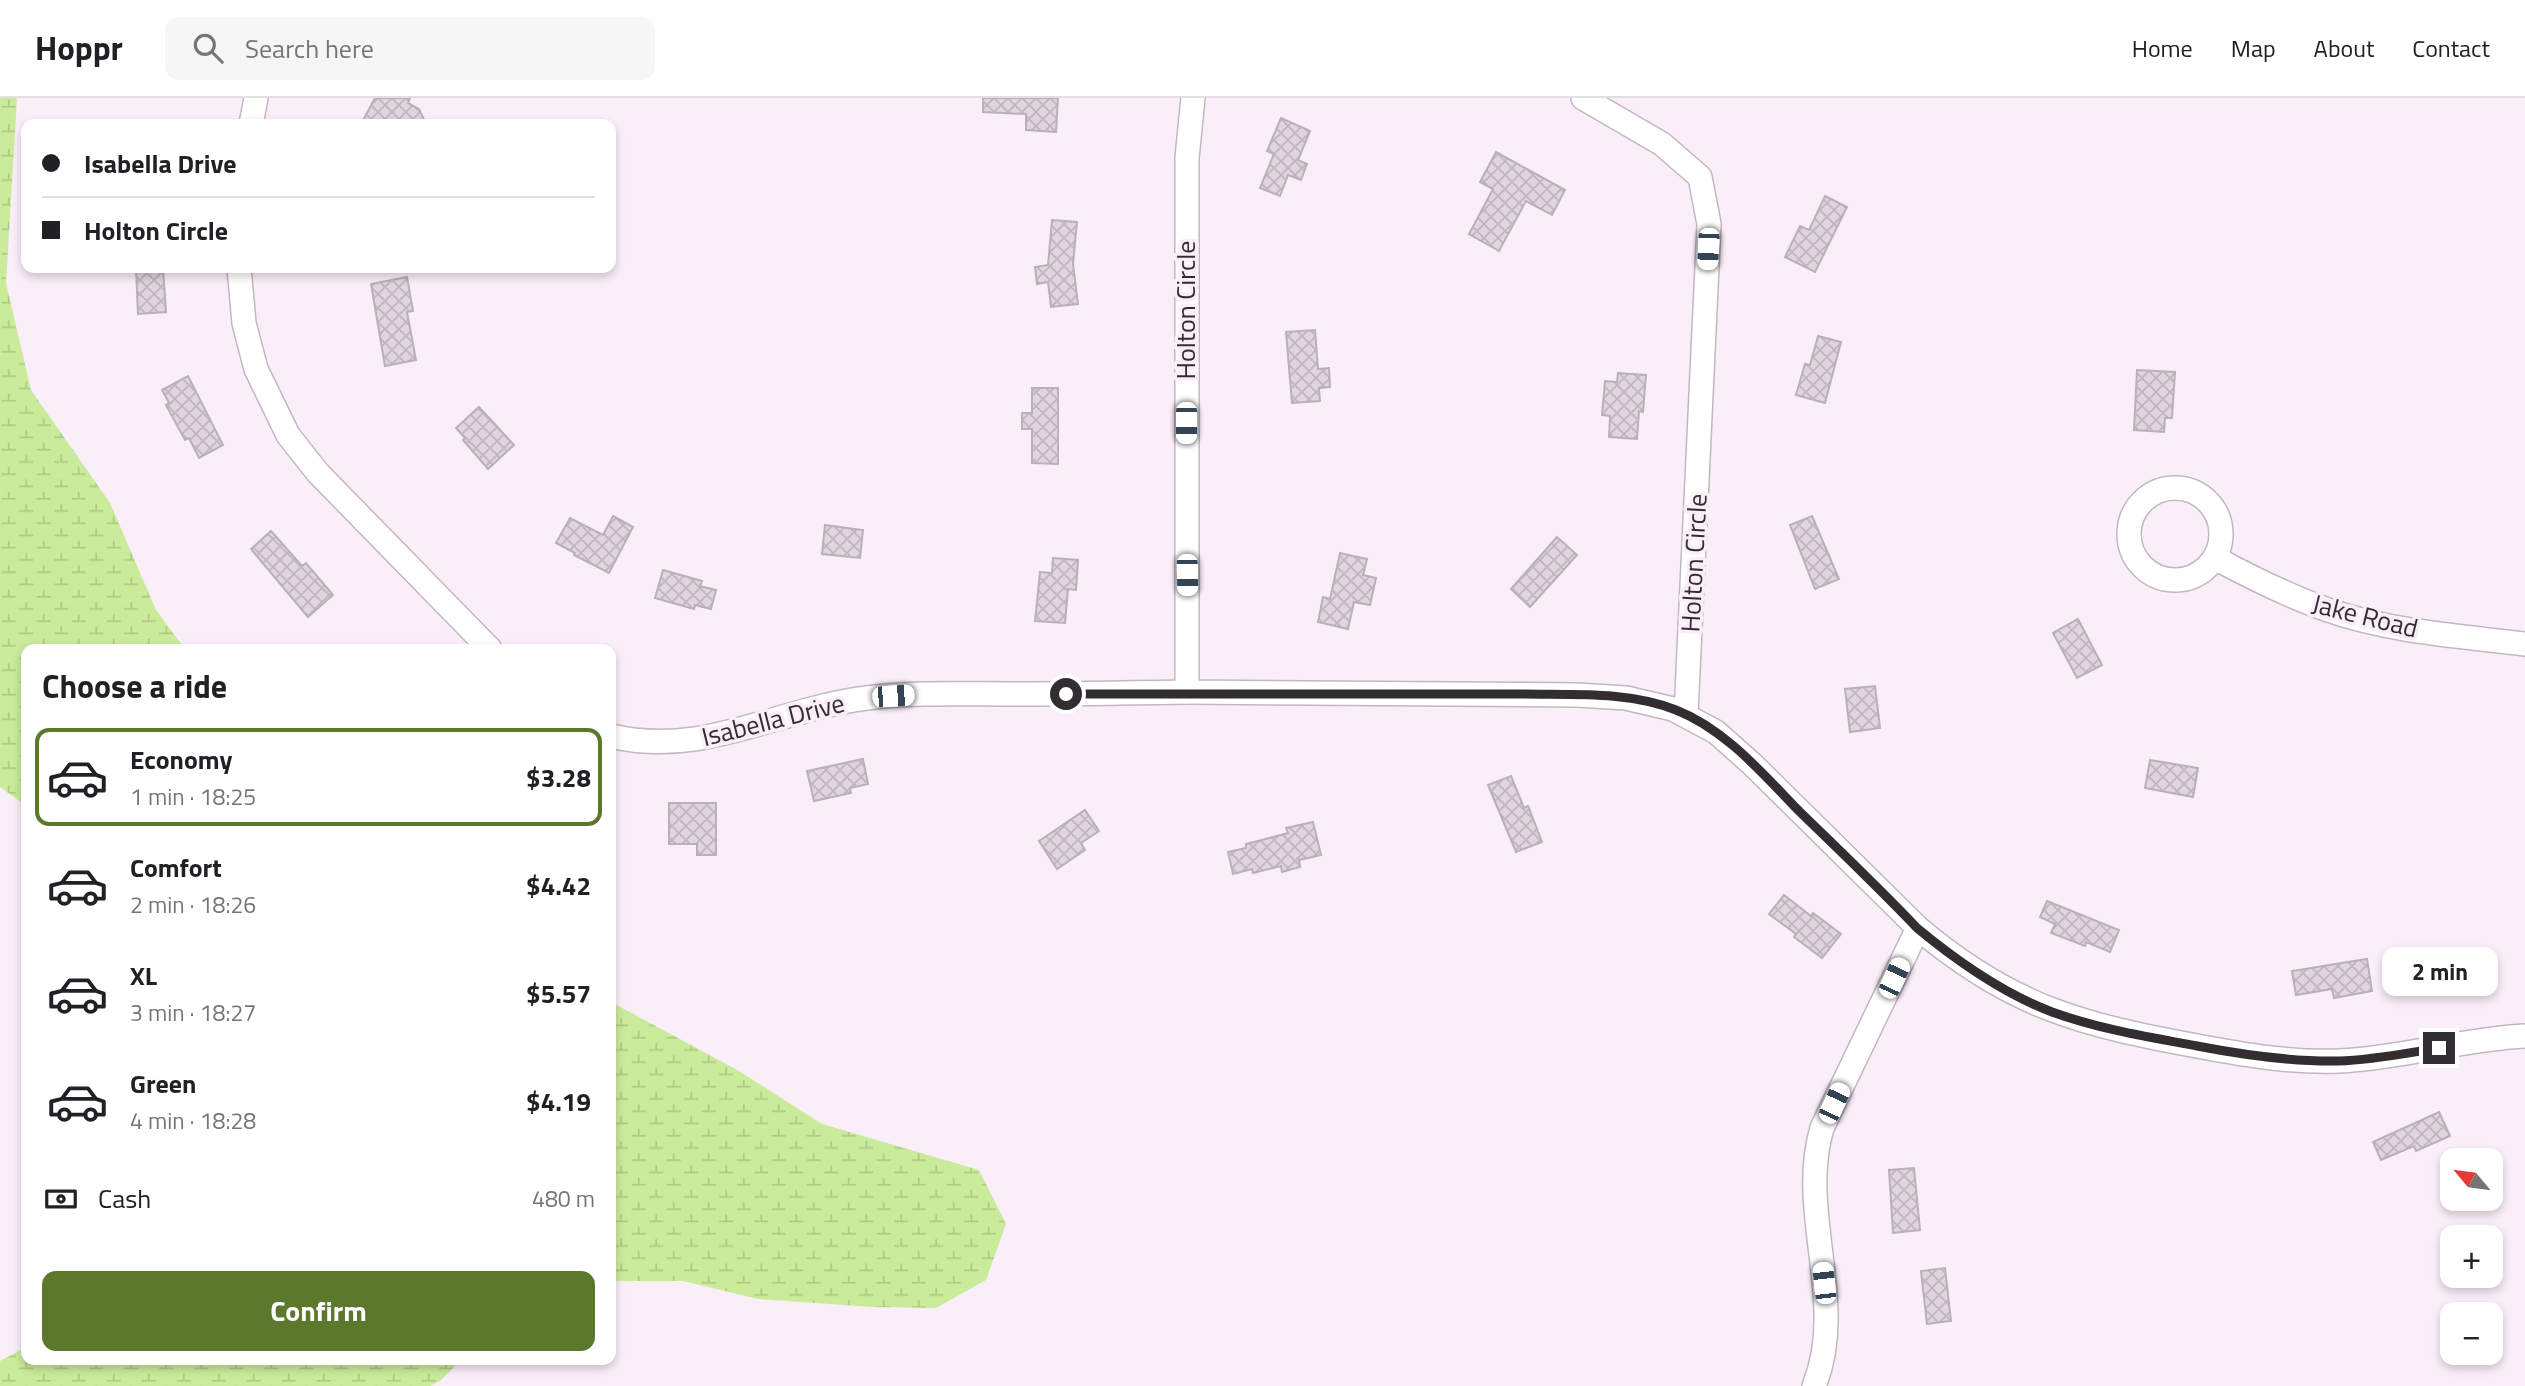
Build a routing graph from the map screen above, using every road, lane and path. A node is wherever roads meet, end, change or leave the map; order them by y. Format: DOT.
graph roads {
  1 [pos="256,98"];
  2 [pos="1193,98"];
  3 [pos="1583,98"];
  4 [pos="252,119"];
  5 [pos="239,273"];
  6 [pos="2215,558"];
  7 [pos="485,644"];
  8 [pos="2525,644"];
  9 [pos="1187,692"];
  10 [pos="1686,714"];
  11 [pos="616,737"];
  12 [pos="1917,928"];
  13 [pos="2525,1036"];
  14 [pos="1814,1386"];
  1 -- 4 [label="street"];
  2 -- 9 [label="street, Holton Circle"];
  3 -- 10 [label="street, Holton Circle"];
  5 -- 7 [label="street"];
  6 -- 6 [label="street"];
  6 -- 8 [label="street, Jake Road"];
  9 -- 10 [label="street"];
  9 -- 11 [label="street, Isabella Drive"];
  10 -- 12 [label="street"];
  12 -- 13 [label="street"];
  12 -- 14 [label="street"];
}
